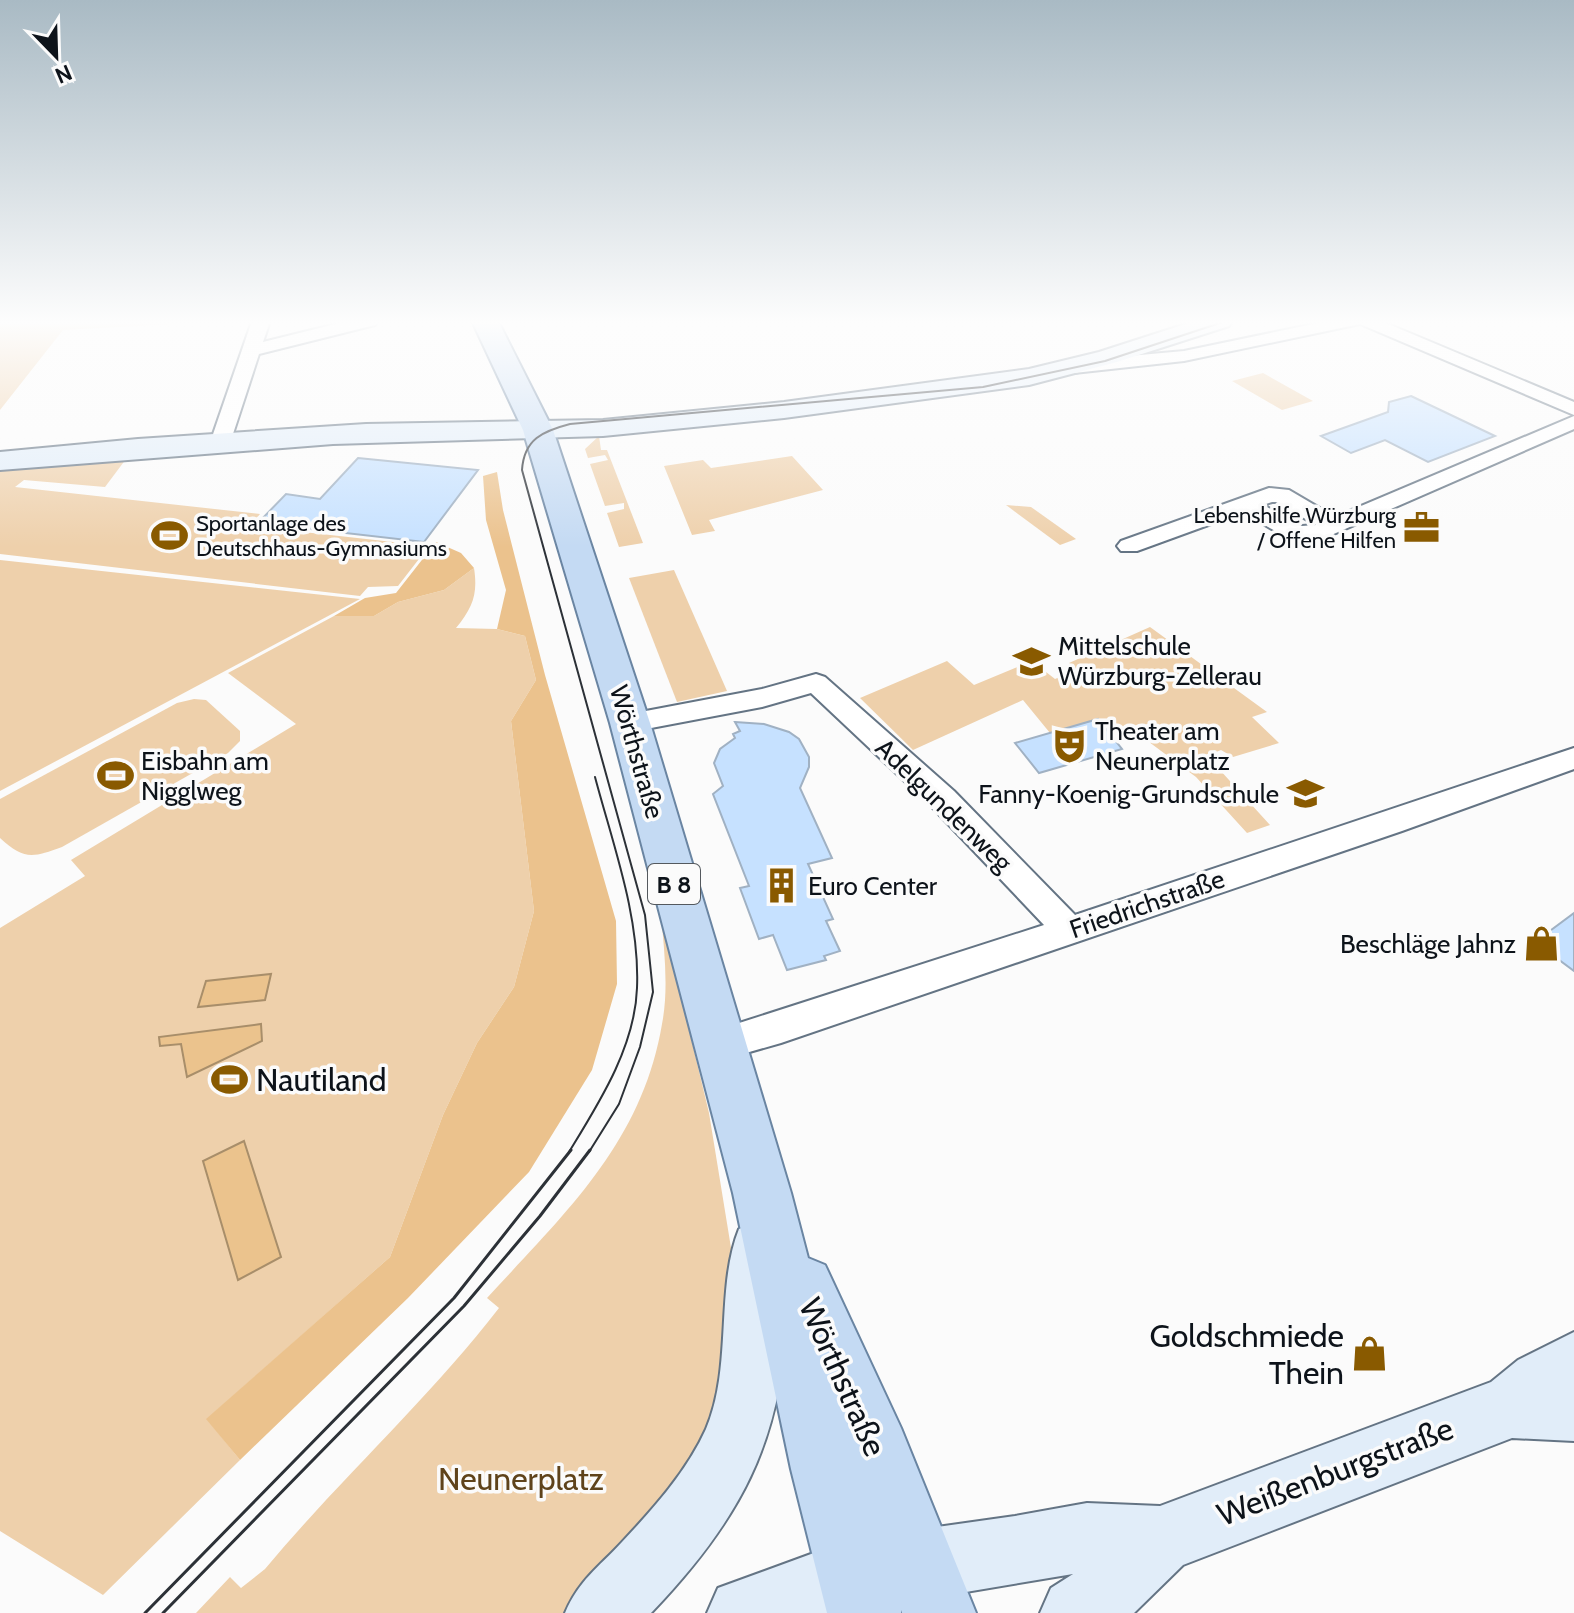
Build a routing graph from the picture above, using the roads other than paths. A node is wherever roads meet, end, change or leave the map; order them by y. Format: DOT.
graph roads {
  1 [pos="235,396"];
  2 [pos="523,396"];
  3 [pos="876,396"];
  4 [pos="1544,396"];
  5 [pos="1574,409"];
  6 [pos="1574,422"];
  7 [pos="536,423"];
  8 [pos="220,443"];
  9 [pos="0,461"];
  10 [pos="1129,546"];
  11 [pos="630,723"];
  12 [pos="1574,758"];
  13 [pos="1069,930"];
  14 [pos="718,1045"];
  15 [pos="762,1193"];
  16 [pos="1574,1363"];
  17 [pos="1543,1408"];
  18 [pos="1160,1540"];
  19 [pos="894,1591"];
  20 [pos="601,1613"];
  21 [pos="743,1613"];
  22 [pos="1076,1613"];
  1 -- 8 [label="street"];
  2 -- 7 [label="main road, Wörthstraße / B 8"];
  3 -- 7 [label="street"];
  4 -- 5 [label="street"];
  6 -- 10 [label="street"];
  7 -- 8 [label="street"];
  7 -- 11 [label="main road, Wörthstraße / B 8"];
  8 -- 9 [label="street"];
  11 -- 13 [label="street, Adelgundenweg"];
  11 -- 14 [label="main road, Wörthstraße / B 8"];
  12 -- 13 [label="street, Friedrichstraße"];
  13 -- 14 [label="street, Friedrichstraße"];
  14 -- 15 [label="main road, Wörthstraße / B 8"];
  15 -- 19 [label="main road, Wörthstraße / B 8"];
  15 -- 20 [label="street, B 8"];
  16 -- 17 [label="street, Weißenburgstraße"];
  17 -- 18 [label="street, Weißenburgstraße"];
  18 -- 19 [label="street, Weißenburgstraße"];
  18 -- 22 [label="street, Weißenburgstraße"];
  19 -- 21 [label="street"];
}
